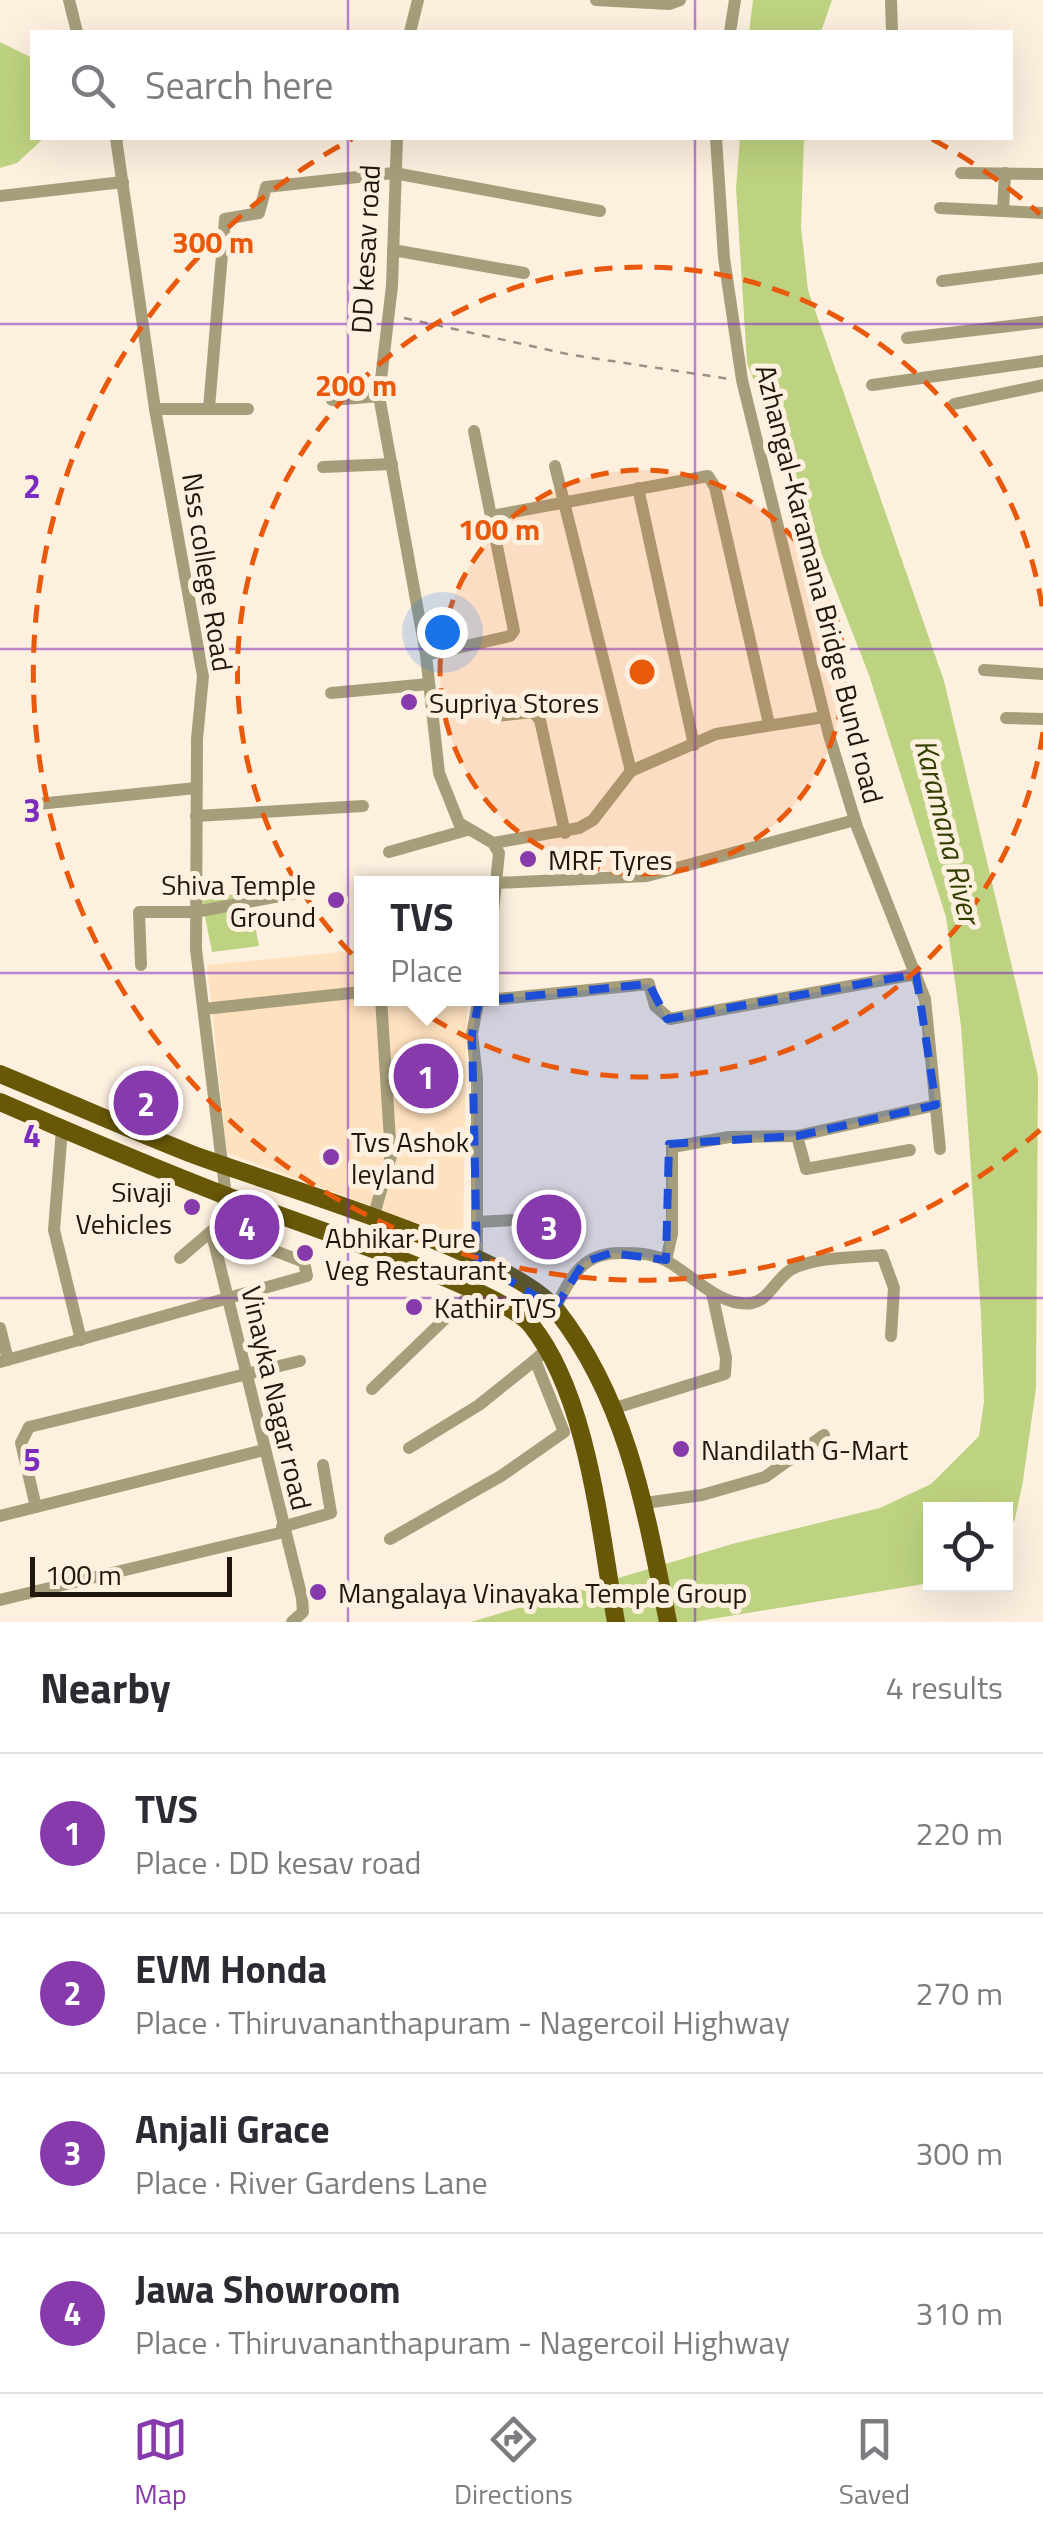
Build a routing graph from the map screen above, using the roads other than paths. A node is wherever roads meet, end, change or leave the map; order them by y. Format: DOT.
graph roads {
  1 [pos="69,0"];
  2 [pos="418,0"];
  3 [pos="596,0"];
  4 [pos="680,0"];
  5 [pos="735,0"];
  6 [pos="891,0"];
  7 [pos="77,30"];
  8 [pos="410,30"];
  9 [pos="730,30"];
  10 [pos="892,30"];
  11 [pos="116,140"];
  12 [pos="397,140"];
  13 [pos="716,140"];
  14 [pos="394,173"];
  15 [pos="961,173"];
  16 [pos="1005,173"];
  17 [pos="1043,174"];
  18 [pos="122,182"];
  19 [pos="0,196"];
  20 [pos="940,208"];
  21 [pos="600,211"];
  22 [pos="1002,211"];
  23 [pos="1043,213"];
  24 [pos="393,250"];
  25 [pos="1043,268"];
  26 [pos="524,273"];
  27 [pos="942,281"];
  28 [pos="1043,322"];
  29 [pos="907,338"];
  30 [pos="1043,360"];
  31 [pos="872,385"];
  32 [pos="1043,385"];
  33 [pos="379,396"];
  34 [pos="332,400"];
  35 [pos="954,404"];
  36 [pos="209,408"];
  37 [pos="156,409"];
  38 [pos="248,409"];
  39 [pos="474,431"];
  40 [pos="392,464"];
  41 [pos="323,466"];
  42 [pos="556,466"];
  43 [pos="638,488"];
  44 [pos="561,502"];
  45 [pos="492,516"];
  46 [pos="426,655"];
  47 [pos="984,670"];
  48 [pos="1043,674"];
  49 [pos="429,684"];
  50 [pos="330,692"];
  51 [pos="496,716"];
  52 [pos="824,717"];
  53 [pos="1006,718"];
  54 [pos="1043,719"];
  55 [pos="769,724"];
  56 [pos="694,745"];
  57 [pos="632,770"];
  58 [pos="196,788"];
  59 [pos="38,804"];
  60 [pos="363,806"];
  61 [pos="196,816"];
  62 [pos="855,820"];
  63 [pos="467,830"];
  64 [pos="565,832"];
  65 [pos="493,843"];
  66 [pos="390,852"];
  67 [pos="497,876"];
  68 [pos="499,883"];
  69 [pos="300,892"];
  70 [pos="195,912"];
  71 [pos="141,964"];
  72 [pos="916,974"];
  73 [pos="354,993"];
  74 [pos="499,997"];
  75 [pos="382,1006"];
  76 [pos="478,1006"];
  77 [pos="204,1009"];
  78 [pos="0,1074"];
  79 [pos="0,1102"];
  80 [pos="936,1105"];
  81 [pos="62,1129"];
  82 [pos="797,1136"];
  83 [pos="940,1149"];
  84 [pos="910,1150"];
  85 [pos="220,1162"];
  86 [pos="226,1196"];
  87 [pos="373,1218"];
  88 [pos="533,1219"];
  89 [pos="477,1222"];
  90 [pos="215,1228"];
  91 [pos="180,1258"];
  92 [pos="666,1260"];
  93 [pos="477,1261"];
  94 [pos="474,1292"];
  95 [pos="712,1293"];
  96 [pos="228,1298"];
  97 [pos="556,1308"];
  98 [pos="0,1328"];
  99 [pos="892,1336"];
  100 [pos="80,1340"];
  101 [pos="541,1355"];
  102 [pos="4,1361"];
  103 [pos="300,1361"];
  104 [pos="246,1374"];
  105 [pos="372,1389"];
  106 [pos="615,1408"];
  107 [pos="824,1435"];
  108 [pos="409,1448"];
  109 [pos="264,1450"];
  110 [pos="323,1465"];
  111 [pos="644,1499"];
  112 [pos="36,1506"];
  113 [pos="0,1516"];
  114 [pos="283,1529"];
  115 [pos="390,1539"];
  116 [pos="0,1600"];
  117 [pos="292,1622"];
  118 [pos="616,1622"];
  119 [pos="668,1622"];
  1 -- 7 [label="street"];
  2 -- 8 [label="street"];
  3 -- 4 [label="street"];
  5 -- 9 [label="street"];
  6 -- 10 [label="street"];
  11 -- 18 [label="street, Nss college Road"];
  12 -- 14 [label="street, DD kesav road"];
  13 -- 52 [label="street, Azhangal-Karamana Bridge Bund road"];
  14 -- 21 [label="street"];
  14 -- 24 [label="street, DD kesav road"];
  14 -- 36 [label="street"];
  15 -- 16 [label="street"];
  16 -- 17 [label="street"];
  16 -- 22 [label="street"];
  18 -- 19 [label="street"];
  18 -- 37 [label="street, Nss college Road"];
  20 -- 22 [label="street"];
  22 -- 23 [label="street"];
  24 -- 26 [label="street"];
  24 -- 33 [label="street, DD kesav road"];
  25 -- 27 [label="street"];
  28 -- 29 [label="street"];
  30 -- 31 [label="street"];
  32 -- 35 [label="street"];
  33 -- 34 [label="street"];
  33 -- 40 [label="street, DD kesav road"];
  36 -- 37 [label="street"];
  36 -- 38 [label="street"];
  37 -- 58 [label="street, Nss college Road"];
  39 -- 45 [label="street"];
  40 -- 41 [label="street"];
  40 -- 46 [label="street, DD kesav road"];
  42 -- 44 [label="street"];
  43 -- 44 [label="street"];
  43 -- 55 [label="street"];
  43 -- 56 [label="street"];
  44 -- 45 [label="street"];
  44 -- 57 [label="street"];
  45 -- 46 [label="street"];
  46 -- 49 [label="street, DD kesav road"];
  47 -- 48 [label="street"];
  49 -- 50 [label="street"];
  49 -- 63 [label="street, DD kesav road"];
  51 -- 64 [label="street"];
  52 -- 55 [label="street"];
  52 -- 62 [label="street, Azhangal-Karamana Bridge Bund road"];
  53 -- 54 [label="street"];
  55 -- 56 [label="street"];
  56 -- 57 [label="street"];
  57 -- 64 [label="street"];
  58 -- 59 [label="street"];
  58 -- 61 [label="street, Nss college Road"];
  60 -- 61 [label="street"];
  61 -- 70 [label="street, Nss college Road"];
  62 -- 68 [label="street"];
  62 -- 72 [label="street, Azhangal-Karamana Bridge Bund road"];
  63 -- 65 [label="street"];
  63 -- 66 [label="street"];
  64 -- 65 [label="street"];
  65 -- 67 [label="street"];
  69 -- 70 [label="street"];
  70 -- 71 [label="street"];
  70 -- 77 [label="street, Nss college Road"];
  72 -- 74 [label="street"];
  72 -- 80 [label="street, Azhangal-Karamana Bridge Bund road"];
  73 -- 77 [label="street"];
  75 -- 87 [label="street"];
  76 -- 89 [label="street"];
  77 -- 85 [label="street, Nss college Road"];
  78 -- 85 [label="main road"];
  79 -- 81 [label="main road"];
  80 -- 82 [label="street"];
  80 -- 83 [label="street, Azhangal-Karamana Bridge Bund road"];
  81 -- 86 [label="main road"];
  81 -- 100 [label="street"];
  82 -- 84 [label="street"];
  82 -- 92 [label="street"];
  85 -- 86 [label="street, Nss college Road"];
  85 -- 87 [label="main road"];
  86 -- 90 [label="street, Vinayka Nagar road"];
  86 -- 94 [label="main road"];
  87 -- 93 [label="main road"];
  88 -- 89 [label="street"];
  89 -- 93 [label="street"];
  90 -- 91 [label="street"];
  90 -- 96 [label="street, Vinayka Nagar road"];
  90 -- 96 [label="street"];
  92 -- 95 [label="street"];
  92 -- 97 [label="street"];
  93 -- 97 [label="main road"];
  94 -- 101 [label="main road"];
  94 -- 105 [label="street"];
  95 -- 99 [label="street"];
  95 -- 106 [label="street"];
  96 -- 100 [label="street"];
  96 -- 104 [label="street, Vinayka Nagar road"];
  97 -- 106 [label="main road"];
  98 -- 102 [label="street"];
  100 -- 102 [label="street"];
  101 -- 108 [label="street"];
  101 -- 115 [label="street"];
  101 -- 118 [label="main road"];
  103 -- 104 [label="street"];
  104 -- 109 [label="street, Vinayka Nagar road"];
  104 -- 112 [label="street"];
  106 -- 111 [label="main road"];
  107 -- 111 [label="street"];
  109 -- 112 [label="street"];
  109 -- 114 [label="street, Vinayka Nagar road"];
  110 -- 114 [label="street"];
  111 -- 119 [label="main road"];
  112 -- 113 [label="street"];
  114 -- 116 [label="street"];
  114 -- 117 [label="street, Vinayka Nagar road"];
}
